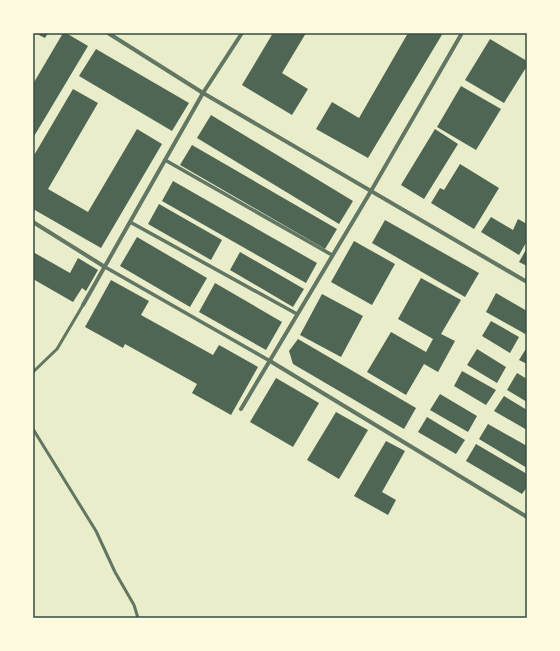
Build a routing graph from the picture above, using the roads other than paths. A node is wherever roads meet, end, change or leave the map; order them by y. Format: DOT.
graph roads {
  1 [pos="108,33"];
  2 [pos="242,33"];
  3 [pos="462,33"];
  4 [pos="203,93"];
  5 [pos="165,160"];
  6 [pos="371,191"];
  7 [pos="33,222"];
  8 [pos="130,222"];
  9 [pos="332,255"];
  10 [pos="105,266"];
  11 [pos="527,282"];
  12 [pos="83,305"];
  13 [pos="297,314"];
  14 [pos="270,361"];
  15 [pos="33,372"];
  16 [pos="241,409"];
  17 [pos="33,429"];
  18 [pos="527,517"];
  19 [pos="138,618"];
  1 -- 4 [label="street"];
  2 -- 4 [label="street"];
  3 -- 6 [label="street"];
  4 -- 5 [label="street"];
  4 -- 6 [label="street"];
  5 -- 8 [label="street"];
  5 -- 9 [label="street"];
  6 -- 9 [label="street"];
  6 -- 11 [label="street"];
  7 -- 10 [label="street"];
  8 -- 10 [label="street"];
  8 -- 13 [label="street"];
  9 -- 13 [label="street"];
  10 -- 12 [label="street"];
  10 -- 14 [label="street"];
  12 -- 15 [label="lane"];
  13 -- 14 [label="street"];
  14 -- 16 [label="street"];
  14 -- 18 [label="street"];
  17 -- 19 [label="lane"];
}
